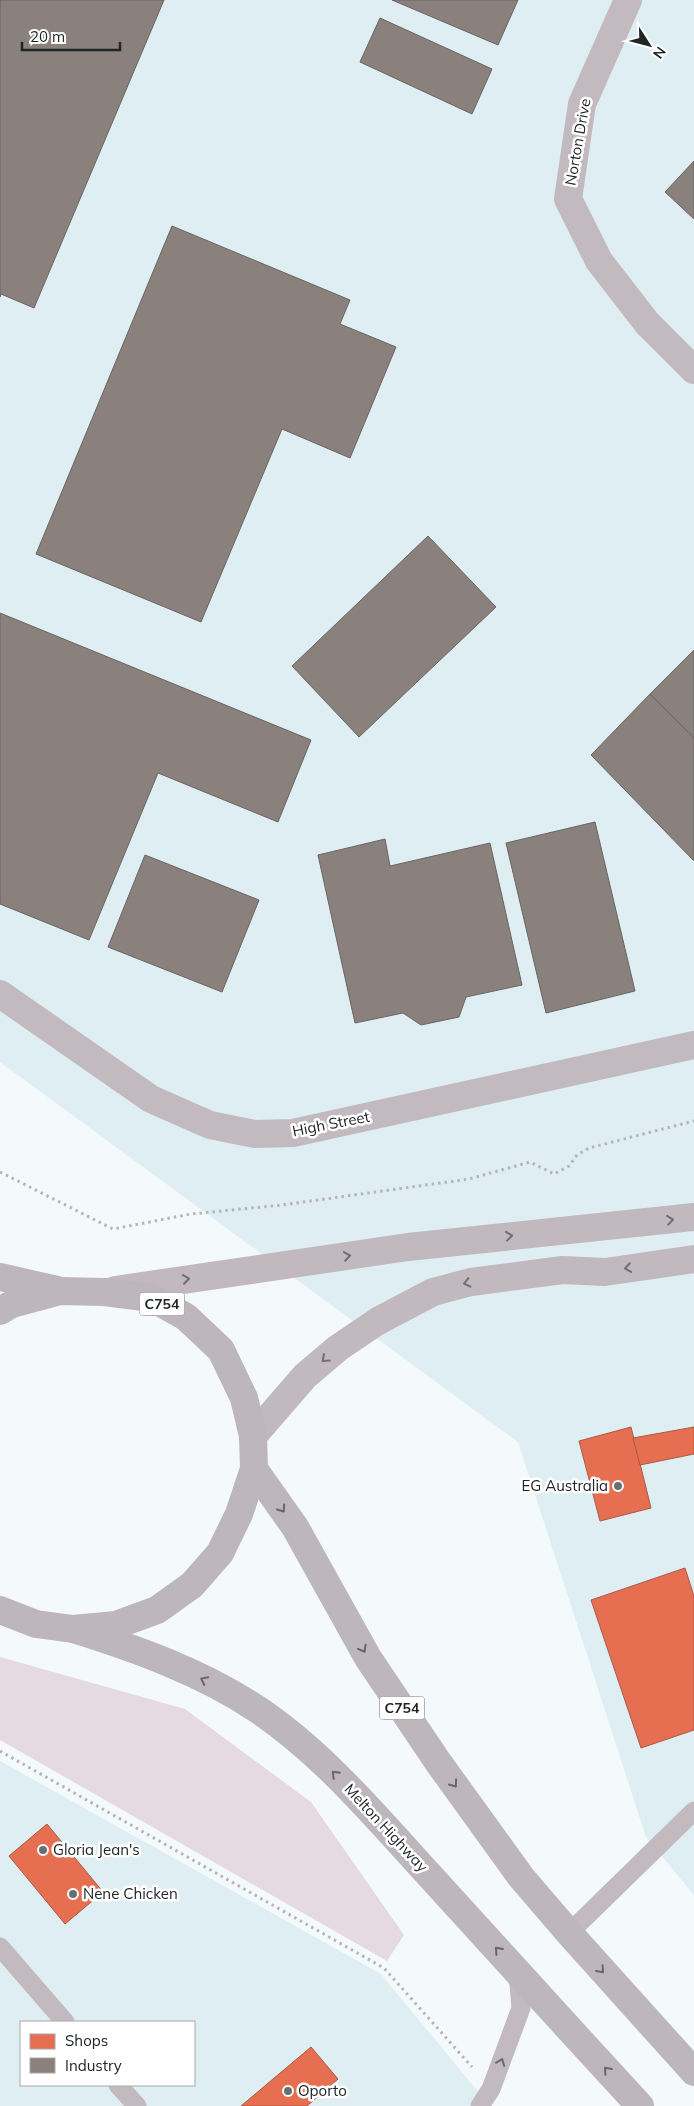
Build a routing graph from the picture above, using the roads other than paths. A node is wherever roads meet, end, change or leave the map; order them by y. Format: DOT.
graph roads {
  1 [pos="628,0"];
  2 [pos="694,370"];
  3 [pos="0,994"];
  4 [pos="694,1045"];
  5 [pos="694,1217"];
  6 [pos="694,1259"];
  7 [pos="0,1277"];
  8 [pos="60,1291"];
  9 [pos="104,1292"];
  10 [pos="0,1311"];
  11 [pos="253,1436"];
  12 [pos="254,1469"];
  13 [pos="0,1610"];
  14 [pos="73,1629"];
  15 [pos="694,1811"];
  16 [pos="569,1934"];
  17 [pos="0,1947"];
  18 [pos="518,1972"];
  19 [pos="64,2021"];
  20 [pos="694,2072"];
  21 [pos="119,2086"];
  22 [pos="137,2106"];
  23 [pos="480,2106"];
  24 [pos="640,2106"];
  1 -- 2 [label="street, Norton Drive"];
  3 -- 4 [label="street, High Street"];
  9 -- 5 [label="main road, one-way"];
  6 -- 11 [label="main road, one-way"];
  7 -- 8 [label="highway, Melton Highway / C754"];
  8 -- 9 [label="highway, Melton Highway / C754"];
  8 -- 10 [label="highway, Melton Highway / C754"];
  9 -- 11 [label="highway, Melton Highway / C754"];
  11 -- 12 [label="highway, Melton Highway / C754"];
  12 -- 14 [label="highway, Melton Highway / C754"];
  12 -- 16 [label="highway, C754, one-way"];
  13 -- 14 [label="highway, Melton Highway / C754"];
  18 -- 14 [label="highway, Melton Highway / C754, one-way"];
  15 -- 16 [label="lane"];
  16 -- 20 [label="highway, C754, one-way"];
  17 -- 19 [label="lane"];
  23 -- 18 [label="lane, one-way"];
  24 -- 18 [label="highway, Melton Highway / C754, one-way"];
  21 -- 22 [label="lane"];
}
